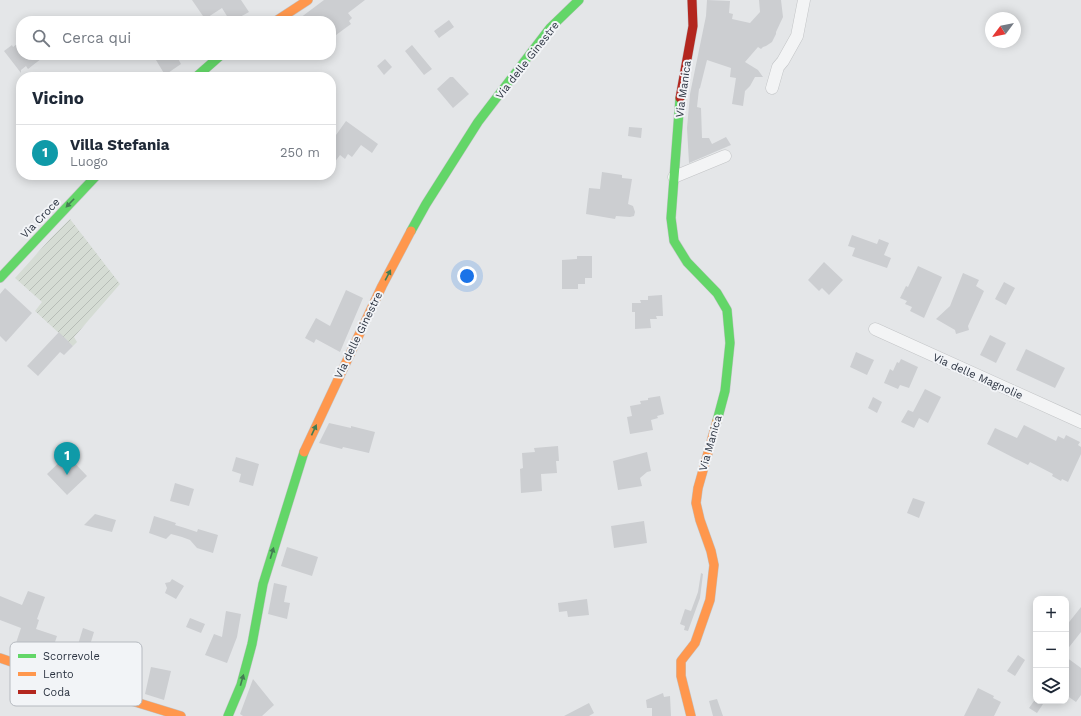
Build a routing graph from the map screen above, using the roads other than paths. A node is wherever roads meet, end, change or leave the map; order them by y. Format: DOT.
graph roads {
  1 [pos="308,0"];
  2 [pos="579,0"];
  3 [pos="692,0"];
  4 [pos="804,0"];
  5 [pos="284,16"];
  6 [pos="215,60"];
  7 [pos="202,72"];
  8 [pos="772,88"];
  9 [pos="725,156"];
  10 [pos="674,177"];
  11 [pos="92,180"];
  12 [pos="0,278"];
  13 [pos="875,329"];
  14 [pos="1081,422"];
  15 [pos="0,658"];
  16 [pos="10,661"];
  17 [pos="142,704"];
  18 [pos="181,716"];
  19 [pos="228,716"];
  20 [pos="691,716"];
  1 -- 5 [label="street"];
  19 -- 2 [label="street, Via delle Ginestre, one-way"];
  3 -- 10 [label="street, Via Manica"];
  4 -- 8 [label="street"];
  6 -- 7 [label="street"];
  9 -- 10 [label="street"];
  10 -- 20 [label="street, Via Manica"];
  11 -- 12 [label="street, Via Croce, one-way"];
  13 -- 14 [label="street, Via delle Magnolie"];
  15 -- 16 [label="street"];
  17 -- 18 [label="street"];
}
